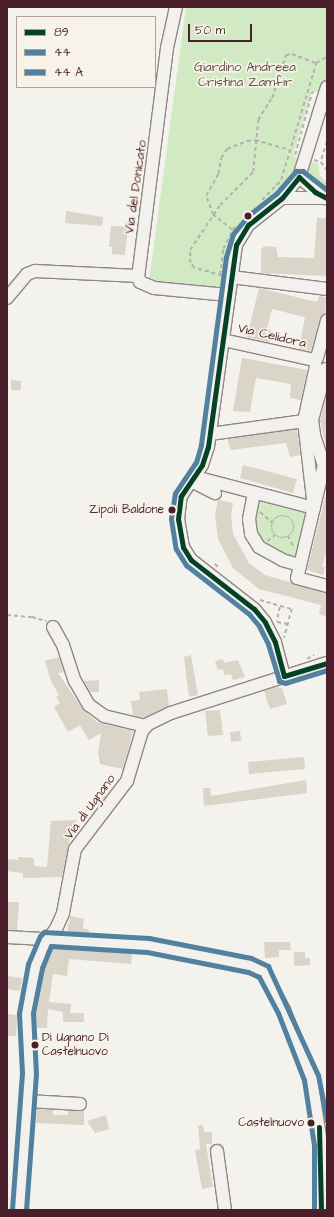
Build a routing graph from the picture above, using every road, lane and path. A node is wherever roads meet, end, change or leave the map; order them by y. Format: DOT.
graph roads {
  1 [pos="176,7"];
  2 [pos="327,57"];
  3 [pos="316,63"];
  4 [pos="327,87"];
  5 [pos="255,140"];
  6 [pos="327,142"];
  7 [pos="290,150"];
  8 [pos="327,170"];
  9 [pos="299,177"];
  10 [pos="282,198"];
  11 [pos="326,198"];
  12 [pos="259,202"];
  13 [pos="213,215"];
  14 [pos="238,222"];
  15 [pos="232,230"];
  16 [pos="138,276"];
  17 [pos="225,276"];
  18 [pos="327,289"];
  19 [pos="228,295"];
  20 [pos="7,298"];
  21 [pos="327,320"];
  22 [pos="223,340"];
  23 [pos="321,363"];
  24 [pos="304,421"];
  25 [pos="210,434"];
  26 [pos="309,460"];
  27 [pos="325,465"];
  28 [pos="193,479"];
  29 [pos="215,493"];
  30 [pos="254,493"];
  31 [pos="314,508"];
  32 [pos="293,525"];
  33 [pos="300,565"];
  34 [pos="327,586"];
  35 [pos="280,606"];
  36 [pos="7,615"];
  37 [pos="288,624"];
  38 [pos="53,628"];
  39 [pos="327,663"];
  40 [pos="284,676"];
  41 [pos="146,726"];
  42 [pos="7,937"];
  43 [pos="46,939"];
  44 [pos="28,1101"];
  45 [pos="80,1104"];
  46 [pos="323,1128"];
  47 [pos="217,1151"];
  48 [pos="19,1210"];
  49 [pos="225,1210"];
  50 [pos="321,1210"];
  1 -- 16 [label="street, Via del Donicato"];
  2 -- 3 [label="path"];
  3 -- 5 [label="path"];
  3 -- 7 [label="path"];
  4 -- 9 [label="street"];
  5 -- 7 [label="path"];
  5 -- 13 [label="path"];
  5 -- 13 [label="path"];
  6 -- 8 [label="path"];
  7 -- 12 [label="path"];
  9 -- 10 [label="street"];
  9 -- 11 [label="street"];
  10 -- 11 [label="street"];
  10 -- 17 [label="street"];
  13 -- 15 [label="path"];
  13 -- 17 [label="path"];
  14 -- 15 [label="path"];
  15 -- 17 [label="path"];
  16 -- 19 [label="street"];
  16 -- 20 [label="street"];
  17 -- 18 [label="street"];
  17 -- 19 [label="street"];
  19 -- 22 [label="street"];
  21 -- 23 [label="street"];
  22 -- 23 [label="street, Via Celidora"];
  22 -- 25 [label="street"];
  23 -- 24 [label="street"];
  23 -- 27 [label="street"];
  24 -- 25 [label="street"];
  24 -- 26 [label="street"];
  25 -- 28 [label="street"];
  26 -- 27 [label="street"];
  26 -- 31 [label="street"];
  27 -- 31 [label="street"];
  28 -- 29 [label="street"];
  28 -- 30 [label="street"];
  28 -- 40 [label="street"];
  30 -- 31 [label="street"];
  30 -- 33 [label="street"];
  31 -- 33 [label="street"];
  32 -- 32 [label="path"];
  33 -- 34 [label="street"];
  35 -- 37 [label="path"];
  36 -- 38 [label="path"];
  38 -- 41 [label="street"];
  39 -- 40 [label="street"];
  40 -- 41 [label="street"];
  41 -- 43 [label="street, Via di Ugnano"];
  42 -- 43 [label="street"];
  43 -- 44 [label="street, Via di Ugnano"];
  43 -- 46 [label="street"];
  44 -- 45 [label="street"];
  44 -- 48 [label="street, Via di Ugnano"];
  46 -- 50 [label="street"];
  47 -- 49 [label="street"];
}
